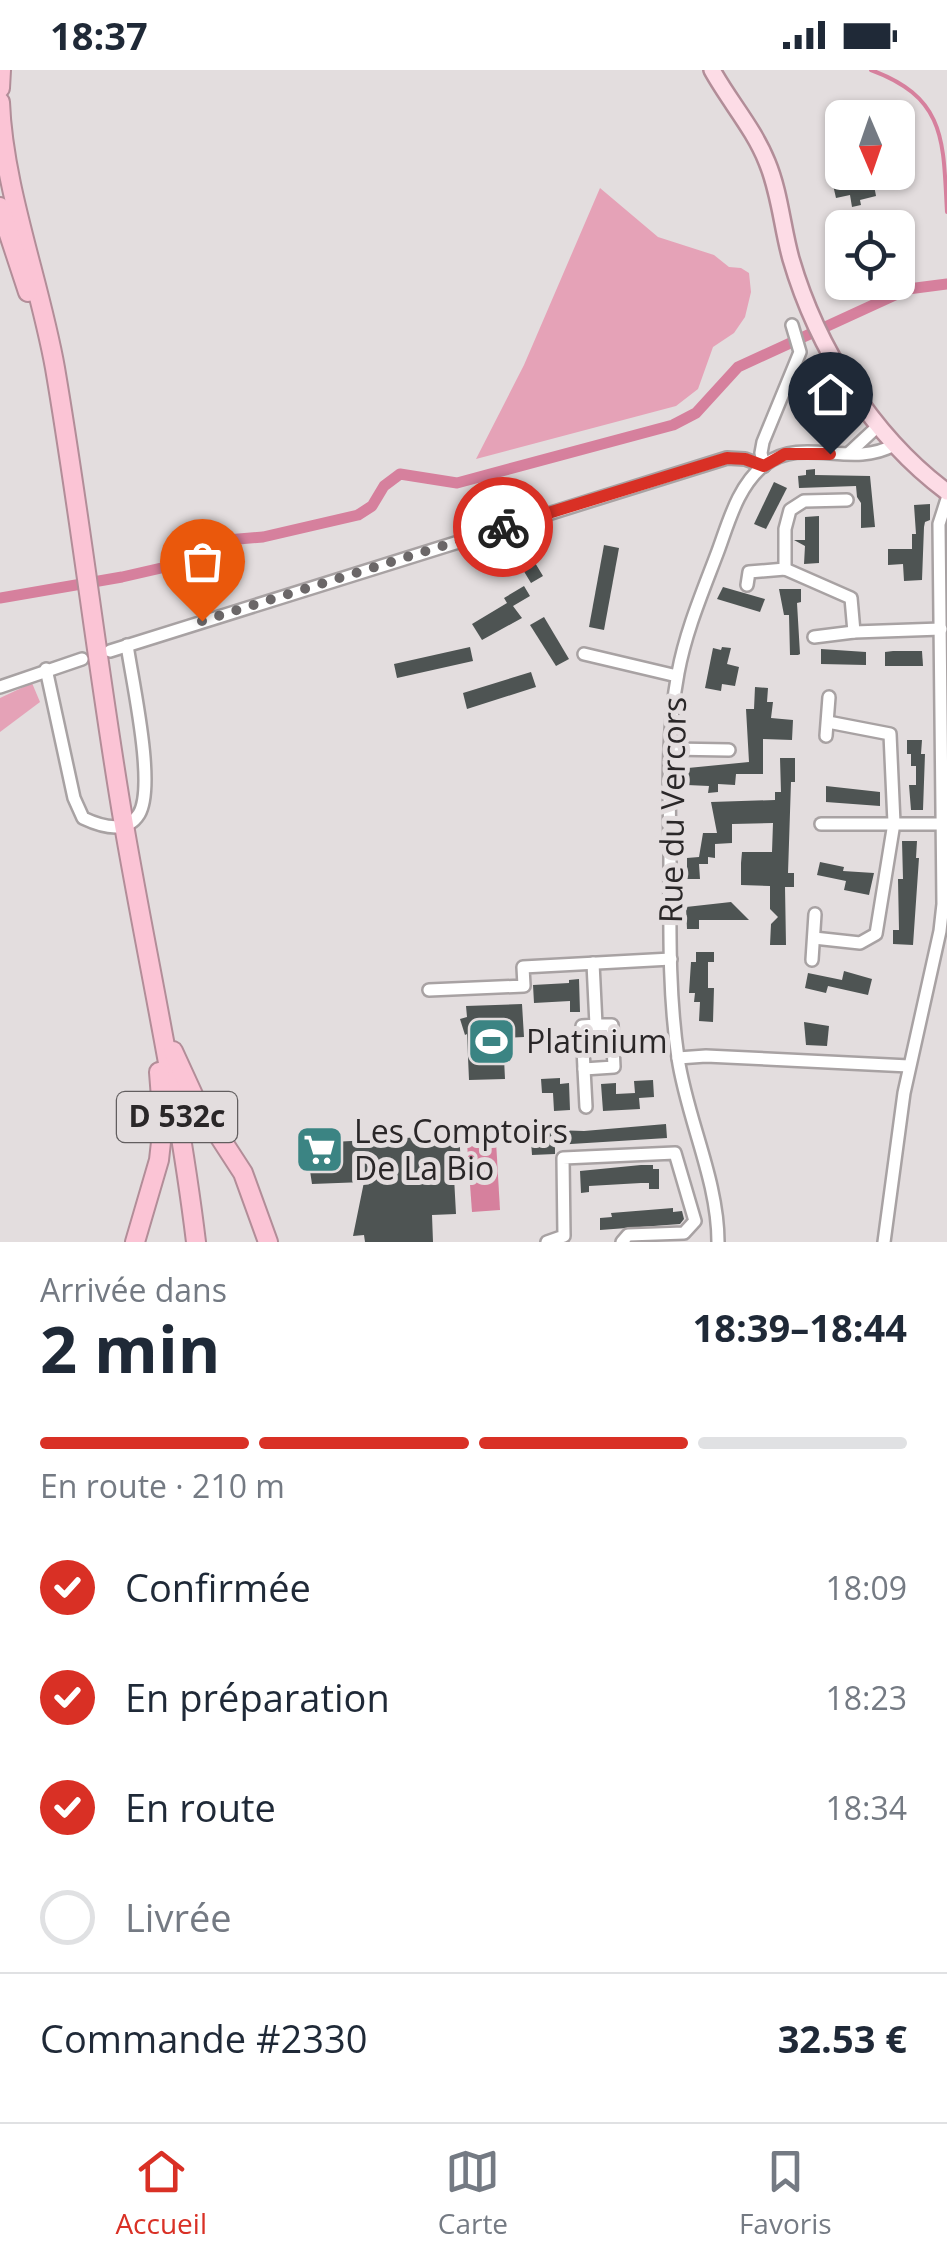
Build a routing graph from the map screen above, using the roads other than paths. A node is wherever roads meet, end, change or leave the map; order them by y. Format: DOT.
graph roads {
  1 [pos="1,70"];
  2 [pos="712,70"];
  3 [pos="0,88"];
  4 [pos="0,102"];
  5 [pos="0,184"];
  6 [pos="0,207"];
  7 [pos="0,234"];
  8 [pos="36,300"];
  9 [pos="792,325"];
  10 [pos="878,426"];
  11 [pos="894,444"];
  12 [pos="845,455"];
  13 [pos="764,466"];
  14 [pos="947,496"];
  15 [pos="847,500"];
  16 [pos="785,568"];
  17 [pos="748,585"];
  18 [pos="941,629"];
  19 [pos="854,632"];
  20 [pos="814,636"];
  21 [pos="127,645"];
  22 [pos="110,650"];
  23 [pos="584,654"];
  24 [pos="82,659"];
  25 [pos="46,670"];
  26 [pos="677,676"];
  27 [pos="0,687"];
  28 [pos="829,697"];
  29 [pos="828,722"];
  30 [pos="826,736"];
  31 [pos="670,749"];
  32 [pos="729,750"];
  33 [pos="894,822"];
  34 [pos="821,824"];
  35 [pos="944,824"];
  36 [pos="124,825"];
  37 [pos="815,914"];
  38 [pos="814,938"];
  39 [pos="671,960"];
  40 [pos="812,960"];
  41 [pos="593,963"];
  42 [pos="429,990"];
  43 [pos="154,992"];
  44 [pos="596,1026"];
  45 [pos="678,1058"];
  46 [pos="909,1066"];
  47 [pos="584,1069"];
  48 [pos="586,1107"];
  49 [pos="708,1182"];
  50 [pos="686,1188"];
  51 [pos="135,1242"];
  52 [pos="196,1242"];
  53 [pos="268,1242"];
  54 [pos="548,1242"];
  55 [pos="622,1242"];
  56 [pos="718,1242"];
  57 [pos="884,1242"];
  1 -- 3 [label="highway"];
  2 -- 10 [label="main road"];
  4 -- 8 [label="highway"];
  5 -- 8 [label="highway"];
  6 -- 8 [label="highway"];
  7 -- 8 [label="highway"];
  8 -- 36 [label="highway, D 532c"];
  9 -- 13 [label="street"];
  10 -- 11 [label="main road"];
  10 -- 12 [label="street"];
  11 -- 12 [label="street"];
  11 -- 14 [label="main road"];
  12 -- 13 [label="street"];
  13 -- 21 [label="street"];
  13 -- 26 [label="street, Rue du Vercors"];
  14 -- 18 [label="street"];
  15 -- 16 [label="street"];
  16 -- 17 [label="street"];
  16 -- 19 [label="street"];
  18 -- 19 [label="street"];
  18 -- 35 [label="street"];
  19 -- 20 [label="street"];
  21 -- 22 [label="street"];
  21 -- 36 [label="street"];
  23 -- 26 [label="street"];
  24 -- 25 [label="street"];
  25 -- 27 [label="street"];
  25 -- 36 [label="street"];
  26 -- 31 [label="street, Rue du Vercors"];
  28 -- 29 [label="street"];
  29 -- 30 [label="street"];
  29 -- 33 [label="street"];
  31 -- 32 [label="street"];
  31 -- 39 [label="street, Rue du Vercors"];
  33 -- 34 [label="street"];
  33 -- 35 [label="street"];
  33 -- 38 [label="street"];
  35 -- 46 [label="street"];
  36 -- 43 [label="highway, D 532c"];
  37 -- 38 [label="street"];
  38 -- 40 [label="street"];
  39 -- 41 [label="street, Rue du Vercors"];
  39 -- 45 [label="street, Rue du Vercors"];
  41 -- 42 [label="street, Rue du Vercors"];
  41 -- 44 [label="street"];
  43 -- 51 [label="highway"];
  43 -- 52 [label="highway, D 532c"];
  43 -- 53 [label="highway"];
  44 -- 47 [label="street"];
  44 -- 47 [label="street"];
  45 -- 46 [label="street"];
  45 -- 49 [label="street, Rue du Vercors"];
  46 -- 57 [label="street"];
  47 -- 48 [label="street"];
  49 -- 50 [label="street"];
  49 -- 56 [label="street, Rue du Vercors"];
  50 -- 54 [label="street"];
  50 -- 55 [label="street"];
}
